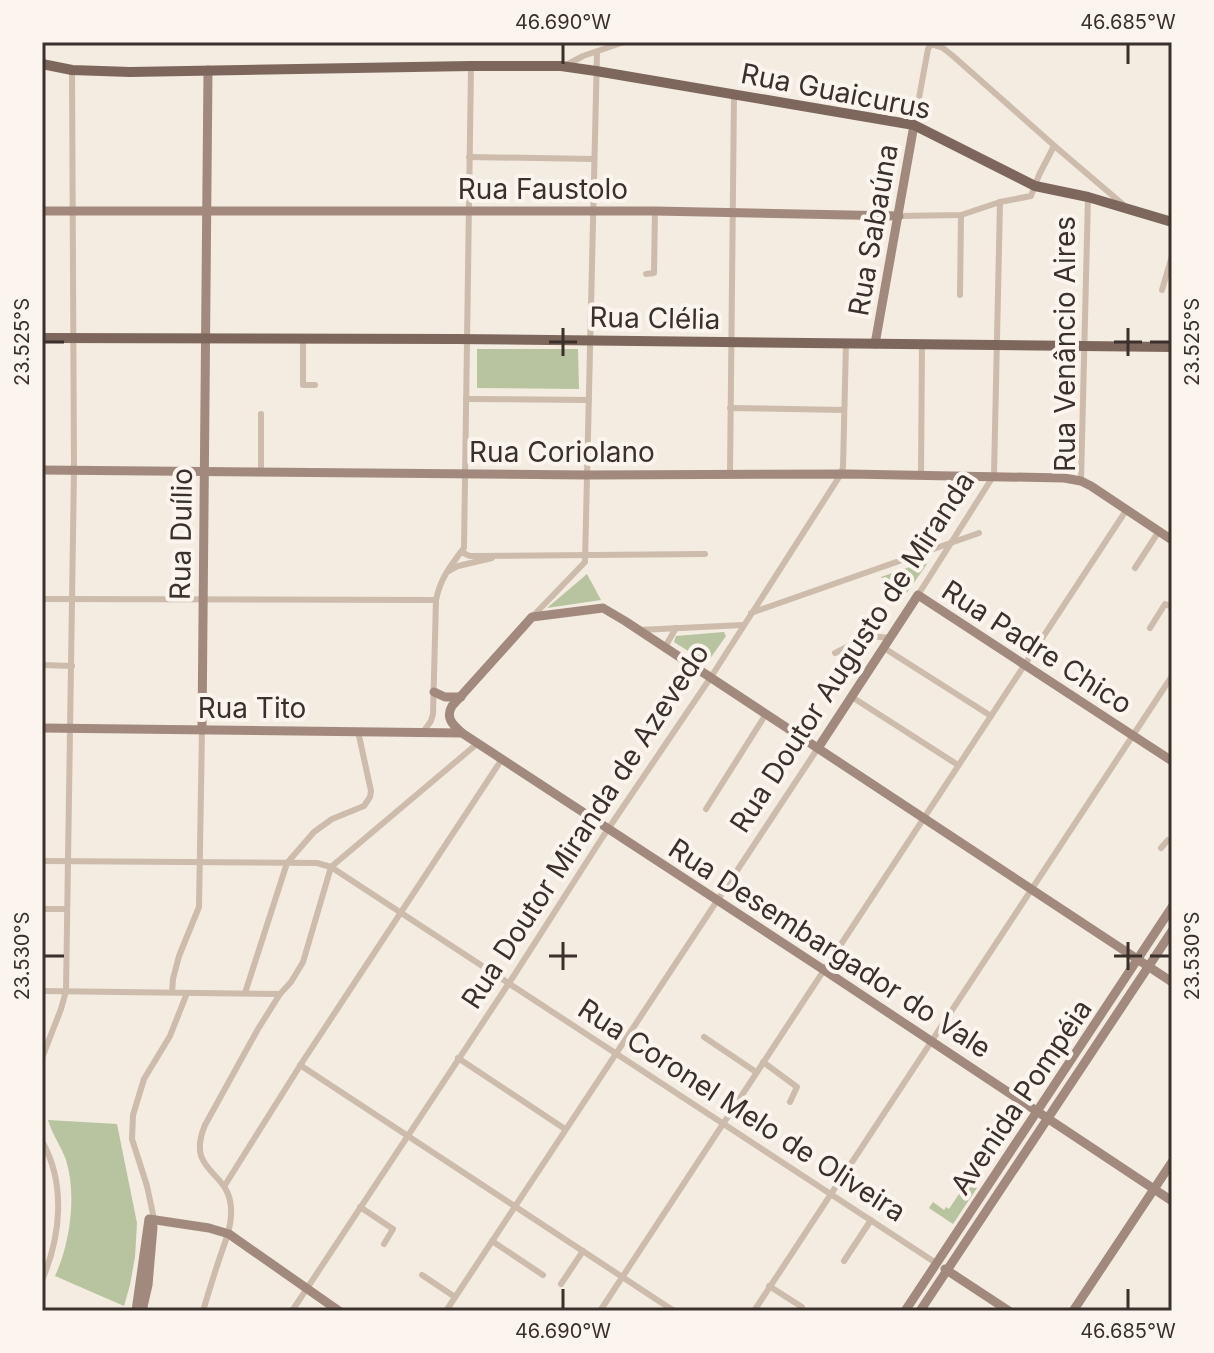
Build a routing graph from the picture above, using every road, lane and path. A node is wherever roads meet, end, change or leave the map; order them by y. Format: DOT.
graph roads {
  1 [pos="624,42"];
  2 [pos="597,52"];
  3 [pos="42,64"];
  4 [pos="471,66"];
  5 [pos="561,66"];
  6 [pos="72,70"];
  7 [pos="208,70"];
  8 [pos="596,71"];
  9 [pos="734,95"];
  10 [pos="914,125"];
  11 [pos="1054,146"];
  12 [pos="469,157"];
  13 [pos="594,159"];
  14 [pos="1035,186"];
  15 [pos="1088,197"];
  16 [pos="1000,202"];
  17 [pos="1129,209"];
  18 [pos="207,210"];
  19 [pos="469,210"];
  20 [pos="42,211"];
  21 [pos="72,211"];
  22 [pos="593,211"];
  23 [pos="655,211"];
  24 [pos="732,212"];
  25 [pos="961,215"];
  26 [pos="899,216"];
  27 [pos="1172,222"];
  28 [pos="1172,256"];
  29 [pos="646,274"];
  30 [pos="1162,290"];
  31 [pos="960,295"];
  32 [pos="42,338"];
  33 [pos="73,338"];
  34 [pos="206,339"];
  35 [pos="303,339"];
  36 [pos="467,340"];
  37 [pos="590,341"];
  38 [pos="732,342"];
  39 [pos="846,343"];
  40 [pos="875,344"];
  41 [pos="922,344"];
  42 [pos="998,345"];
  43 [pos="1084,346"];
  44 [pos="1172,347"];
  45 [pos="315,385"];
  46 [pos="466,399"];
  47 [pos="589,400"];
  48 [pos="730,408"];
  49 [pos="844,410"];
  50 [pos="261,414"];
  51 [pos="42,470"];
  52 [pos="74,470"];
  53 [pos="204,472"];
  54 [pos="261,473"];
  55 [pos="465,474"];
  56 [pos="730,474"];
  57 [pos="841,474"];
  58 [pos="588,475"];
  59 [pos="921,475"];
  60 [pos="994,475"];
  61 [pos="1081,481"];
  62 [pos="1127,509"];
  63 [pos="1159,531"];
  64 [pos="979,533"];
  65 [pos="1172,540"];
  66 [pos="953,542"];
  67 [pos="930,550"];
  68 [pos="461,552"];
  69 [pos="705,554"];
  70 [pos="945,554"];
  71 [pos="497,555"];
  72 [pos="585,555"];
  73 [pos="1135,568"];
  74 [pos="446,572"];
  75 [pos="763,595"];
  76 [pos="918,595"];
  77 [pos="42,599"];
  78 [pos="73,599"];
  79 [pos="203,600"];
  80 [pos="436,600"];
  81 [pos="781,602"];
  82 [pos="1172,607"];
  83 [pos="751,613"];
  84 [pos="532,617"];
  85 [pos="743,625"];
  86 [pos="676,628"];
  87 [pos="1150,628"];
  88 [pos="639,630"];
  89 [pos="891,638"];
  90 [pos="865,639"];
  91 [pos="665,647"];
  92 [pos="884,649"];
  93 [pos="835,653"];
  94 [pos="1025,664"];
  95 [pos="42,665"];
  96 [pos="72,666"];
  97 [pos="1172,676"];
  98 [pos="711,677"];
  99 [pos="434,692"];
  100 [pos="461,697"];
  101 [pos="852,697"];
  102 [pos="766,714"];
  103 [pos="991,716"];
  104 [pos="42,728"];
  105 [pos="71,728"];
  106 [pos="202,730"];
  107 [pos="358,731"];
  108 [pos="423,732"];
  109 [pos="462,733"];
  110 [pos="1134,736"];
  111 [pos="478,743"];
  112 [pos="818,748"];
  113 [pos="502,758"];
  114 [pos="1172,761"];
  115 [pos="958,765"];
  116 [pos="706,809"];
  117 [pos="924,817"];
  118 [pos="608,828"];
  119 [pos="1172,841"];
  120 [pos="1161,848"];
  121 [pos="42,861"];
  122 [pos="68,862"];
  123 [pos="201,863"];
  124 [pos="287,863"];
  125 [pos="331,867"];
  126 [pos="1031,890"];
  127 [pos="717,899"];
  128 [pos="1172,907"];
  129 [pos="42,909"];
  130 [pos="67,909"];
  131 [pos="401,912"];
  132 [pos="1172,931"];
  133 [pos="1138,960"];
  134 [pos="1149,967"];
  135 [pos="824,970"];
  136 [pos="1172,982"];
  137 [pos="508,983"];
  138 [pos="42,991"];
  139 [pos="66,991"];
  140 [pos="172,992"];
  141 [pos="187,993"];
  142 [pos="245,993"];
  143 [pos="280,994"];
  144 [pos="704,1037"];
  145 [pos="932,1041"];
  146 [pos="616,1053"];
  147 [pos="42,1058"];
  148 [pos="458,1058"];
  149 [pos="763,1062"];
  150 [pos="300,1065"];
  151 [pos="756,1072"];
  152 [pos="790,1102"];
  153 [pos="1037,1111"];
  154 [pos="1047,1118"];
  155 [pos="723,1123"];
  156 [pos="565,1129"];
  157 [pos="408,1136"];
  158 [pos="42,1141"];
  159 [pos="1172,1162"];
  160 [pos="225,1185"];
  161 [pos="1154,1190"];
  162 [pos="830,1195"];
  163 [pos="1172,1201"];
  164 [pos="514,1206"];
  165 [pos="360,1207"];
  166 [pos="152,1217"];
  167 [pos="871,1220"];
  168 [pos="229,1234"];
  169 [pos="492,1241"];
  170 [pos="384,1244"];
  171 [pos="583,1251"];
  172 [pos="844,1261"];
  173 [pos="936,1263"];
  174 [pos="947,1270"];
  175 [pos="422,1275"];
  176 [pos="543,1275"];
  177 [pos="622,1277"];
  178 [pos="42,1280"];
  179 [pos="561,1284"];
  180 [pos="769,1286"];
  181 [pos="306,1289"];
  182 [pos="455,1297"];
  183 [pos="448,1310"];
  184 [pos="139,1311"];
  185 [pos="203,1311"];
  186 [pos="292,1311"];
  187 [pos="339,1311"];
  188 [pos="600,1311"];
  189 [pos="674,1311"];
  190 [pos="754,1311"];
  191 [pos="803,1311"];
  192 [pos="905,1311"];
  193 [pos="920,1311"];
  194 [pos="1009,1311"];
  195 [pos="1073,1311"];
  1 -- 2 [label="street"];
  2 -- 5 [label="street"];
  2 -- 8 [label="street"];
  3 -- 6 [label="main road, Rua Guaicurus"];
  4 -- 5 [label="main road, Rua Guaicurus"];
  4 -- 7 [label="main road, Rua Guaicurus"];
  4 -- 12 [label="street"];
  5 -- 8 [label="main road, Rua Guaicurus"];
  6 -- 7 [label="main road, Rua Guaicurus"];
  6 -- 21 [label="street"];
  7 -- 18 [label="street, Rua Duílio"];
  8 -- 9 [label="main road, Rua Guaicurus"];
  8 -- 13 [label="street"];
  9 -- 10 [label="main road, Rua Guaicurus"];
  9 -- 24 [label="street"];
  10 -- 11 [label="street"];
  10 -- 14 [label="main road, Rua Guaicurus"];
  10 -- 26 [label="street, Rua Sabaúna"];
  11 -- 14 [label="street"];
  11 -- 17 [label="street"];
  12 -- 13 [label="street"];
  12 -- 19 [label="street"];
  13 -- 22 [label="street"];
  14 -- 15 [label="main road, Rua Guaicurus"];
  14 -- 16 [label="street, Rua Faustolo"];
  15 -- 17 [label="main road, Rua Guaicurus"];
  15 -- 43 [label="street, Rua Venâncio Aires"];
  16 -- 25 [label="street, Rua Faustolo"];
  16 -- 42 [label="street, Rua Doutor Augusto de Miranda"];
  17 -- 27 [label="main road, Rua Guaicurus"];
  18 -- 19 [label="street, Rua Faustolo"];
  18 -- 21 [label="street, Rua Faustolo"];
  18 -- 34 [label="street, Rua Duílio"];
  19 -- 22 [label="street, Rua Faustolo"];
  19 -- 36 [label="street"];
  20 -- 21 [label="street, Rua Faustolo"];
  21 -- 33 [label="street"];
  22 -- 23 [label="street, Rua Faustolo"];
  22 -- 37 [label="street"];
  23 -- 24 [label="street, Rua Faustolo"];
  23 -- 29 [label="street"];
  24 -- 26 [label="street, Rua Faustolo"];
  24 -- 38 [label="street"];
  25 -- 26 [label="street, Rua Faustolo"];
  25 -- 31 [label="street"];
  26 -- 40 [label="street, Rua Sabaúna"];
  28 -- 30 [label="street"];
  32 -- 33 [label="main road, Rua Clélia"];
  33 -- 34 [label="main road, Rua Clélia"];
  33 -- 52 [label="street"];
  34 -- 35 [label="main road, Rua Clélia"];
  34 -- 53 [label="street, Rua Duílio"];
  35 -- 36 [label="main road, Rua Clélia"];
  35 -- 45 [label="street"];
  36 -- 37 [label="main road, Rua Clélia"];
  36 -- 46 [label="street"];
  37 -- 38 [label="main road, Rua Clélia"];
  37 -- 47 [label="street"];
  38 -- 39 [label="main road, Rua Clélia"];
  38 -- 48 [label="street"];
  39 -- 40 [label="main road, Rua Clélia"];
  39 -- 49 [label="street, Rua Doutor Miranda de Azevedo"];
  40 -- 41 [label="main road, Rua Clélia"];
  41 -- 42 [label="main road, Rua Clélia"];
  41 -- 59 [label="street"];
  42 -- 43 [label="main road, Rua Clélia"];
  42 -- 60 [label="street, Rua Doutor Augusto de Miranda"];
  43 -- 44 [label="main road, Rua Clélia"];
  43 -- 61 [label="street, Rua Venâncio Aires"];
  46 -- 47 [label="street"];
  46 -- 55 [label="street"];
  47 -- 58 [label="street"];
  48 -- 49 [label="street"];
  48 -- 56 [label="street"];
  49 -- 57 [label="street, Rua Doutor Miranda de Azevedo"];
  50 -- 54 [label="street"];
  51 -- 52 [label="street, Rua Coriolano"];
  52 -- 53 [label="street, Rua Coriolano"];
  52 -- 78 [label="street"];
  53 -- 54 [label="street, Rua Coriolano"];
  53 -- 79 [label="street, Rua Duílio"];
  54 -- 55 [label="street, Rua Coriolano"];
  55 -- 58 [label="street, Rua Coriolano"];
  55 -- 68 [label="street"];
  56 -- 57 [label="street, Rua Coriolano"];
  56 -- 58 [label="street, Rua Coriolano"];
  57 -- 59 [label="street, Rua Coriolano"];
  57 -- 75 [label="street, Rua Doutor Miranda de Azevedo"];
  58 -- 72 [label="street"];
  59 -- 60 [label="street, Rua Coriolano"];
  60 -- 61 [label="street, Rua Coriolano"];
  60 -- 66 [label="street, Rua Doutor Augusto de Miranda"];
  61 -- 62 [label="street, Rua Venâncio Aires"];
  62 -- 63 [label="street, Rua Venâncio Aires"];
  62 -- 94 [label="street"];
  63 -- 65 [label="street, Rua Venâncio Aires"];
  63 -- 73 [label="street"];
  64 -- 66 [label="street"];
  66 -- 67 [label="street"];
  66 -- 70 [label="street, Rua Doutor Augusto de Miranda"];
  67 -- 70 [label="street"];
  67 -- 81 [label="street"];
  68 -- 71 [label="street"];
  68 -- 74 [label="street"];
  69 -- 72 [label="street"];
  70 -- 76 [label="street, Rua Doutor Augusto de Miranda"];
  71 -- 72 [label="street"];
  71 -- 74 [label="street"];
  72 -- 84 [label="street"];
  74 -- 80 [label="street"];
  75 -- 81 [label="street"];
  75 -- 83 [label="street, Rua Doutor Miranda de Azevedo"];
  76 -- 89 [label="street, Rua Doutor Augusto de Miranda"];
  76 -- 94 [label="street, Rua Padre Chico"];
  77 -- 78 [label="street"];
  78 -- 79 [label="street"];
  78 -- 96 [label="street"];
  79 -- 80 [label="street"];
  79 -- 106 [label="street, Rua Duílio"];
  80 -- 99 [label="street"];
  81 -- 83 [label="street"];
  82 -- 87 [label="street"];
  83 -- 85 [label="street, Rua Doutor Miranda de Azevedo"];
  84 -- 88 [label="street"];
  84 -- 100 [label="street"];
  85 -- 86 [label="street"];
  85 -- 98 [label="street, Rua Doutor Miranda de Azevedo"];
  86 -- 88 [label="street"];
  86 -- 91 [label="street"];
  88 -- 91 [label="street"];
  89 -- 90 [label="street"];
  89 -- 92 [label="street, Rua Doutor Augusto de Miranda"];
  90 -- 92 [label="street"];
  90 -- 93 [label="street"];
  91 -- 98 [label="street"];
  92 -- 101 [label="street, Rua Doutor Augusto de Miranda"];
  92 -- 103 [label="street"];
  94 -- 103 [label="street"];
  94 -- 110 [label="street, Rua Padre Chico"];
  95 -- 96 [label="street"];
  96 -- 105 [label="street"];
  97 -- 110 [label="street"];
  98 -- 102 [label="street"];
  98 -- 118 [label="street, Rua Doutor Miranda de Azevedo"];
  99 -- 100 [label="street"];
  99 -- 108 [label="street"];
  100 -- 109 [label="street"];
  101 -- 112 [label="street, Rua Doutor Augusto de Miranda"];
  101 -- 115 [label="street"];
  102 -- 112 [label="street"];
  102 -- 116 [label="street"];
  103 -- 115 [label="street"];
  104 -- 105 [label="street, Rua Tito"];
  105 -- 106 [label="street, Rua Tito"];
  105 -- 122 [label="street"];
  106 -- 107 [label="street, Rua Tito"];
  106 -- 123 [label="street, Rua Duílio"];
  107 -- 108 [label="street, Rua Tito"];
  107 -- 124 [label="street"];
  108 -- 109 [label="street, Rua Tito"];
  109 -- 111 [label="street, Rua Desembargador do Vale"];
  110 -- 114 [label="street, Rua Padre Chico"];
  110 -- 126 [label="street"];
  111 -- 113 [label="street, Rua Desembargador do Vale"];
  111 -- 125 [label="street"];
  112 -- 117 [label="street"];
  112 -- 127 [label="street, Rua Doutor Augusto de Miranda"];
  113 -- 118 [label="street, Rua Desembargador do Vale"];
  113 -- 131 [label="street"];
  115 -- 117 [label="street"];
  117 -- 126 [label="street"];
  117 -- 135 [label="street"];
  118 -- 127 [label="street, Rua Desembargador do Vale"];
  118 -- 137 [label="street, Rua Doutor Miranda de Azevedo"];
  119 -- 120 [label="street"];
  121 -- 122 [label="street"];
  122 -- 123 [label="street"];
  122 -- 130 [label="street"];
  123 -- 124 [label="street"];
  123 -- 140 [label="street, Rua Duílio"];
  124 -- 125 [label="street"];
  124 -- 142 [label="street"];
  125 -- 131 [label="street, Rua Coronel Melo de Oliveira"];
  125 -- 143 [label="street"];
  126 -- 133 [label="street"];
  126 -- 145 [label="street"];
  127 -- 135 [label="street, Rua Desembargador do Vale"];
  127 -- 146 [label="street, Rua Doutor Augusto de Miranda"];
  128 -- 133 [label="street, Avenida Pompéia"];
  129 -- 130 [label="street"];
  130 -- 139 [label="street"];
  131 -- 137 [label="street, Rua Coronel Melo de Oliveira"];
  131 -- 150 [label="street"];
  132 -- 134 [label="street"];
  133 -- 134 [label="street"];
  133 -- 153 [label="street, Avenida Pompéia"];
  134 -- 136 [label="street"];
  134 -- 154 [label="street"];
  135 -- 145 [label="street, Rua Desembargador do Vale"];
  135 -- 149 [label="street"];
  137 -- 146 [label="street, Rua Coronel Melo de Oliveira"];
  137 -- 148 [label="street, Rua Doutor Miranda de Azevedo"];
  138 -- 139 [label="street"];
  139 -- 140 [label="street"];
  139 -- 147 [label="street"];
  140 -- 141 [label="street"];
  141 -- 142 [label="street"];
  141 -- 166 [label="street"];
  142 -- 143 [label="street"];
  143 -- 160 [label="street"];
  144 -- 151 [label="street"];
  145 -- 153 [label="street, Rua Desembargador do Vale"];
  145 -- 162 [label="street"];
  146 -- 155 [label="street, Rua Coronel Melo de Oliveira"];
  146 -- 156 [label="street, Rua Doutor Augusto de Miranda"];
  148 -- 156 [label="street"];
  148 -- 157 [label="street, Rua Doutor Miranda de Azevedo"];
  149 -- 151 [label="street"];
  149 -- 152 [label="street"];
  150 -- 157 [label="street"];
  150 -- 160 [label="street"];
  151 -- 155 [label="street"];
  153 -- 154 [label="street, Rua Desembargador do Vale"];
  153 -- 173 [label="street, Avenida Pompéia"];
  154 -- 161 [label="street, Rua Desembargador do Vale"];
  154 -- 174 [label="street"];
  155 -- 162 [label="street, Rua Coronel Melo de Oliveira"];
  155 -- 177 [label="street"];
  156 -- 164 [label="street, Rua Doutor Augusto de Miranda"];
  157 -- 164 [label="street"];
  157 -- 165 [label="street, Rua Doutor Miranda de Azevedo"];
  158 -- 178 [label="street"];
  159 -- 161 [label="street"];
  160 -- 168 [label="street"];
  161 -- 163 [label="street, Rua Desembargador do Vale"];
  161 -- 195 [label="street"];
  162 -- 167 [label="street, Rua Coronel Melo de Oliveira"];
  162 -- 180 [label="street"];
  164 -- 169 [label="street, Rua Doutor Augusto de Miranda"];
  164 -- 171 [label="street"];
  165 -- 170 [label="street"];
  165 -- 181 [label="street, Rua Doutor Miranda de Azevedo"];
  166 -- 168 [label="street"];
  166 -- 184 [label="street"];
  167 -- 172 [label="street"];
  167 -- 173 [label="street, Rua Coronel Melo de Oliveira"];
  168 -- 181 [label="street"];
  168 -- 185 [label="street"];
  169 -- 176 [label="street"];
  169 -- 182 [label="street, Rua Doutor Augusto de Miranda"];
  171 -- 177 [label="street"];
  171 -- 179 [label="street"];
  173 -- 174 [label="street, Rua Coronel Melo de Oliveira"];
  173 -- 192 [label="street, Avenida Pompéia"];
  174 -- 193 [label="street"];
  174 -- 194 [label="street, Rua Coronel Melo de Oliveira"];
  175 -- 182 [label="street"];
  177 -- 188 [label="street"];
  177 -- 189 [label="street"];
  180 -- 190 [label="street"];
  180 -- 191 [label="street"];
  181 -- 186 [label="street, Rua Doutor Miranda de Azevedo"];
  181 -- 187 [label="street"];
  182 -- 183 [label="street, Rua Doutor Augusto de Miranda"];
}
